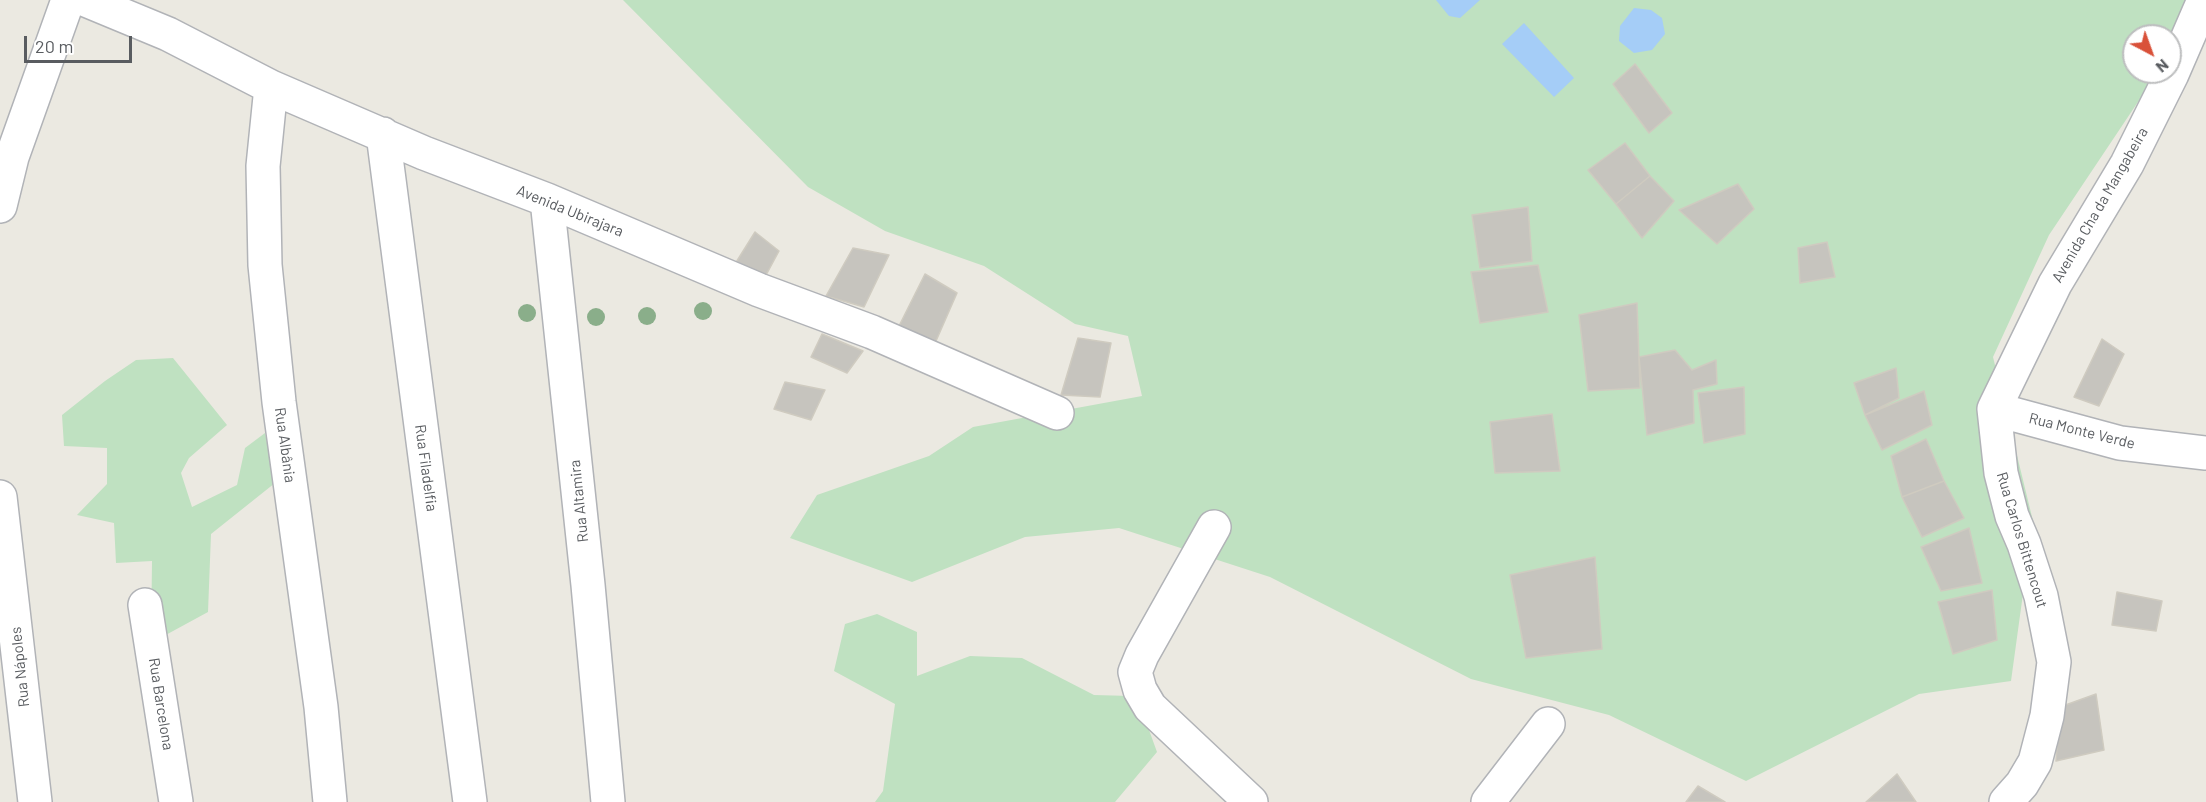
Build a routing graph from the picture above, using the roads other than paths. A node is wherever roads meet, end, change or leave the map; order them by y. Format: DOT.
graph roads {
  1 [pos="68,0"];
  2 [pos="86,0"];
  3 [pos="2204,0"];
  4 [pos="271,87"];
  5 [pos="383,134"];
  6 [pos="547,200"];
  7 [pos="0,206"];
  8 [pos="1994,409"];
  9 [pos="1058,412"];
  10 [pos="2206,453"];
  11 [pos="0,497"];
  12 [pos="1214,527"];
  13 [pos="145,605"];
  14 [pos="1548,724"];
  15 [pos="35,802"];
  16 [pos="176,802"];
  17 [pos="330,802"];
  18 [pos="470,802"];
  19 [pos="608,802"];
  20 [pos="1251,802"];
  21 [pos="1488,802"];
  22 [pos="2006,802"];
  1 -- 7 [label="street"];
  2 -- 4 [label="street, Avenida Ubirajara"];
  3 -- 8 [label="street, Avenida Cha da Mangabeira"];
  4 -- 5 [label="street, Avenida Ubirajara"];
  4 -- 17 [label="street, Rua Albânia"];
  5 -- 6 [label="street, Avenida Ubirajara"];
  5 -- 18 [label="street, Rua Filadelfia"];
  6 -- 9 [label="street, Avenida Ubirajara"];
  6 -- 19 [label="street, Rua Altamira"];
  8 -- 10 [label="street, Rua Monte Verde"];
  8 -- 22 [label="street, Rua Carlos Bittencout"];
  11 -- 15 [label="street, Rua Nápoles"];
  12 -- 20 [label="street"];
  13 -- 16 [label="street, Rua Barcelona"];
  14 -- 21 [label="street"];
}
